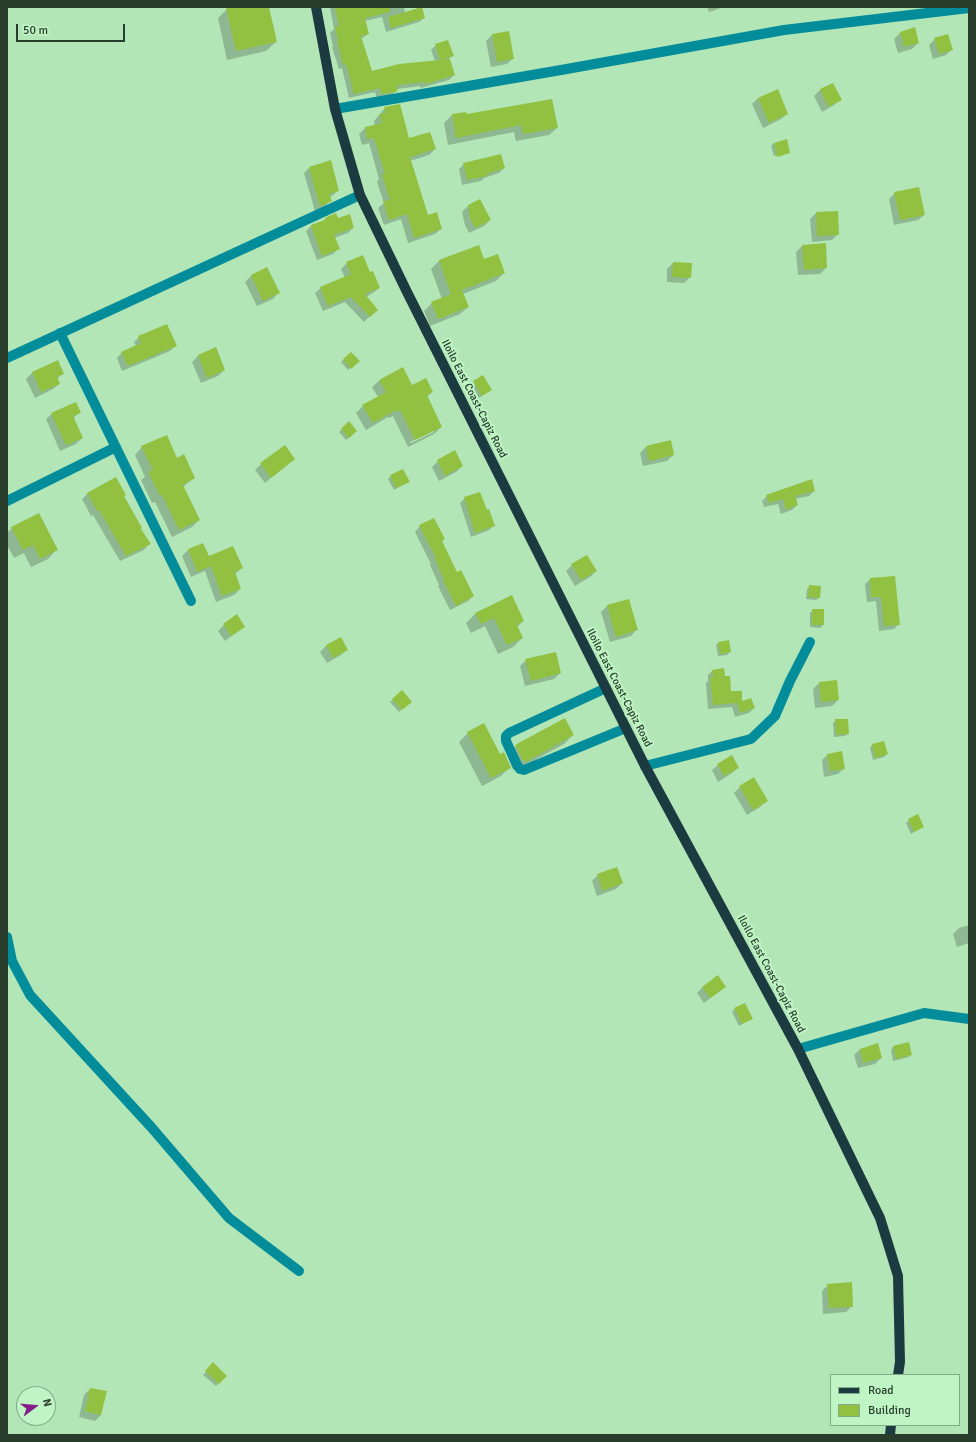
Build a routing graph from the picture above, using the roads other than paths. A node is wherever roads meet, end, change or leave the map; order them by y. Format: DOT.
graph roads {
  1 [pos="316,7"];
  2 [pos="969,8"];
  3 [pos="335,109"];
  4 [pos="360,195"];
  5 [pos="60,333"];
  6 [pos="7,358"];
  7 [pos="116,447"];
  8 [pos="7,501"];
  9 [pos="191,601"];
  10 [pos="810,642"];
  11 [pos="606,688"];
  12 [pos="626,728"];
  13 [pos="645,766"];
  14 [pos="7,938"];
  15 [pos="969,1019"];
  16 [pos="798,1049"];
  17 [pos="299,1271"];
  18 [pos="898,1374"];
  1 -- 3 [label="main road, Iloilo East Coast-Capiz Road"];
  2 -- 3 [label="street"];
  3 -- 4 [label="main road, Iloilo East Coast-Capiz Road"];
  4 -- 5 [label="street"];
  4 -- 11 [label="main road, Iloilo East Coast-Capiz Road"];
  5 -- 6 [label="street"];
  5 -- 7 [label="street"];
  7 -- 8 [label="street"];
  7 -- 9 [label="street"];
  10 -- 13 [label="street"];
  11 -- 12 [label="main road, Iloilo East Coast-Capiz Road"];
  11 -- 12 [label="street"];
  12 -- 13 [label="main road, Iloilo East Coast-Capiz Road"];
  13 -- 16 [label="main road, Iloilo East Coast-Capiz Road"];
  14 -- 17 [label="street"];
  15 -- 16 [label="street"];
  16 -- 18 [label="main road, Iloilo East Coast-Capiz Road"];
}
